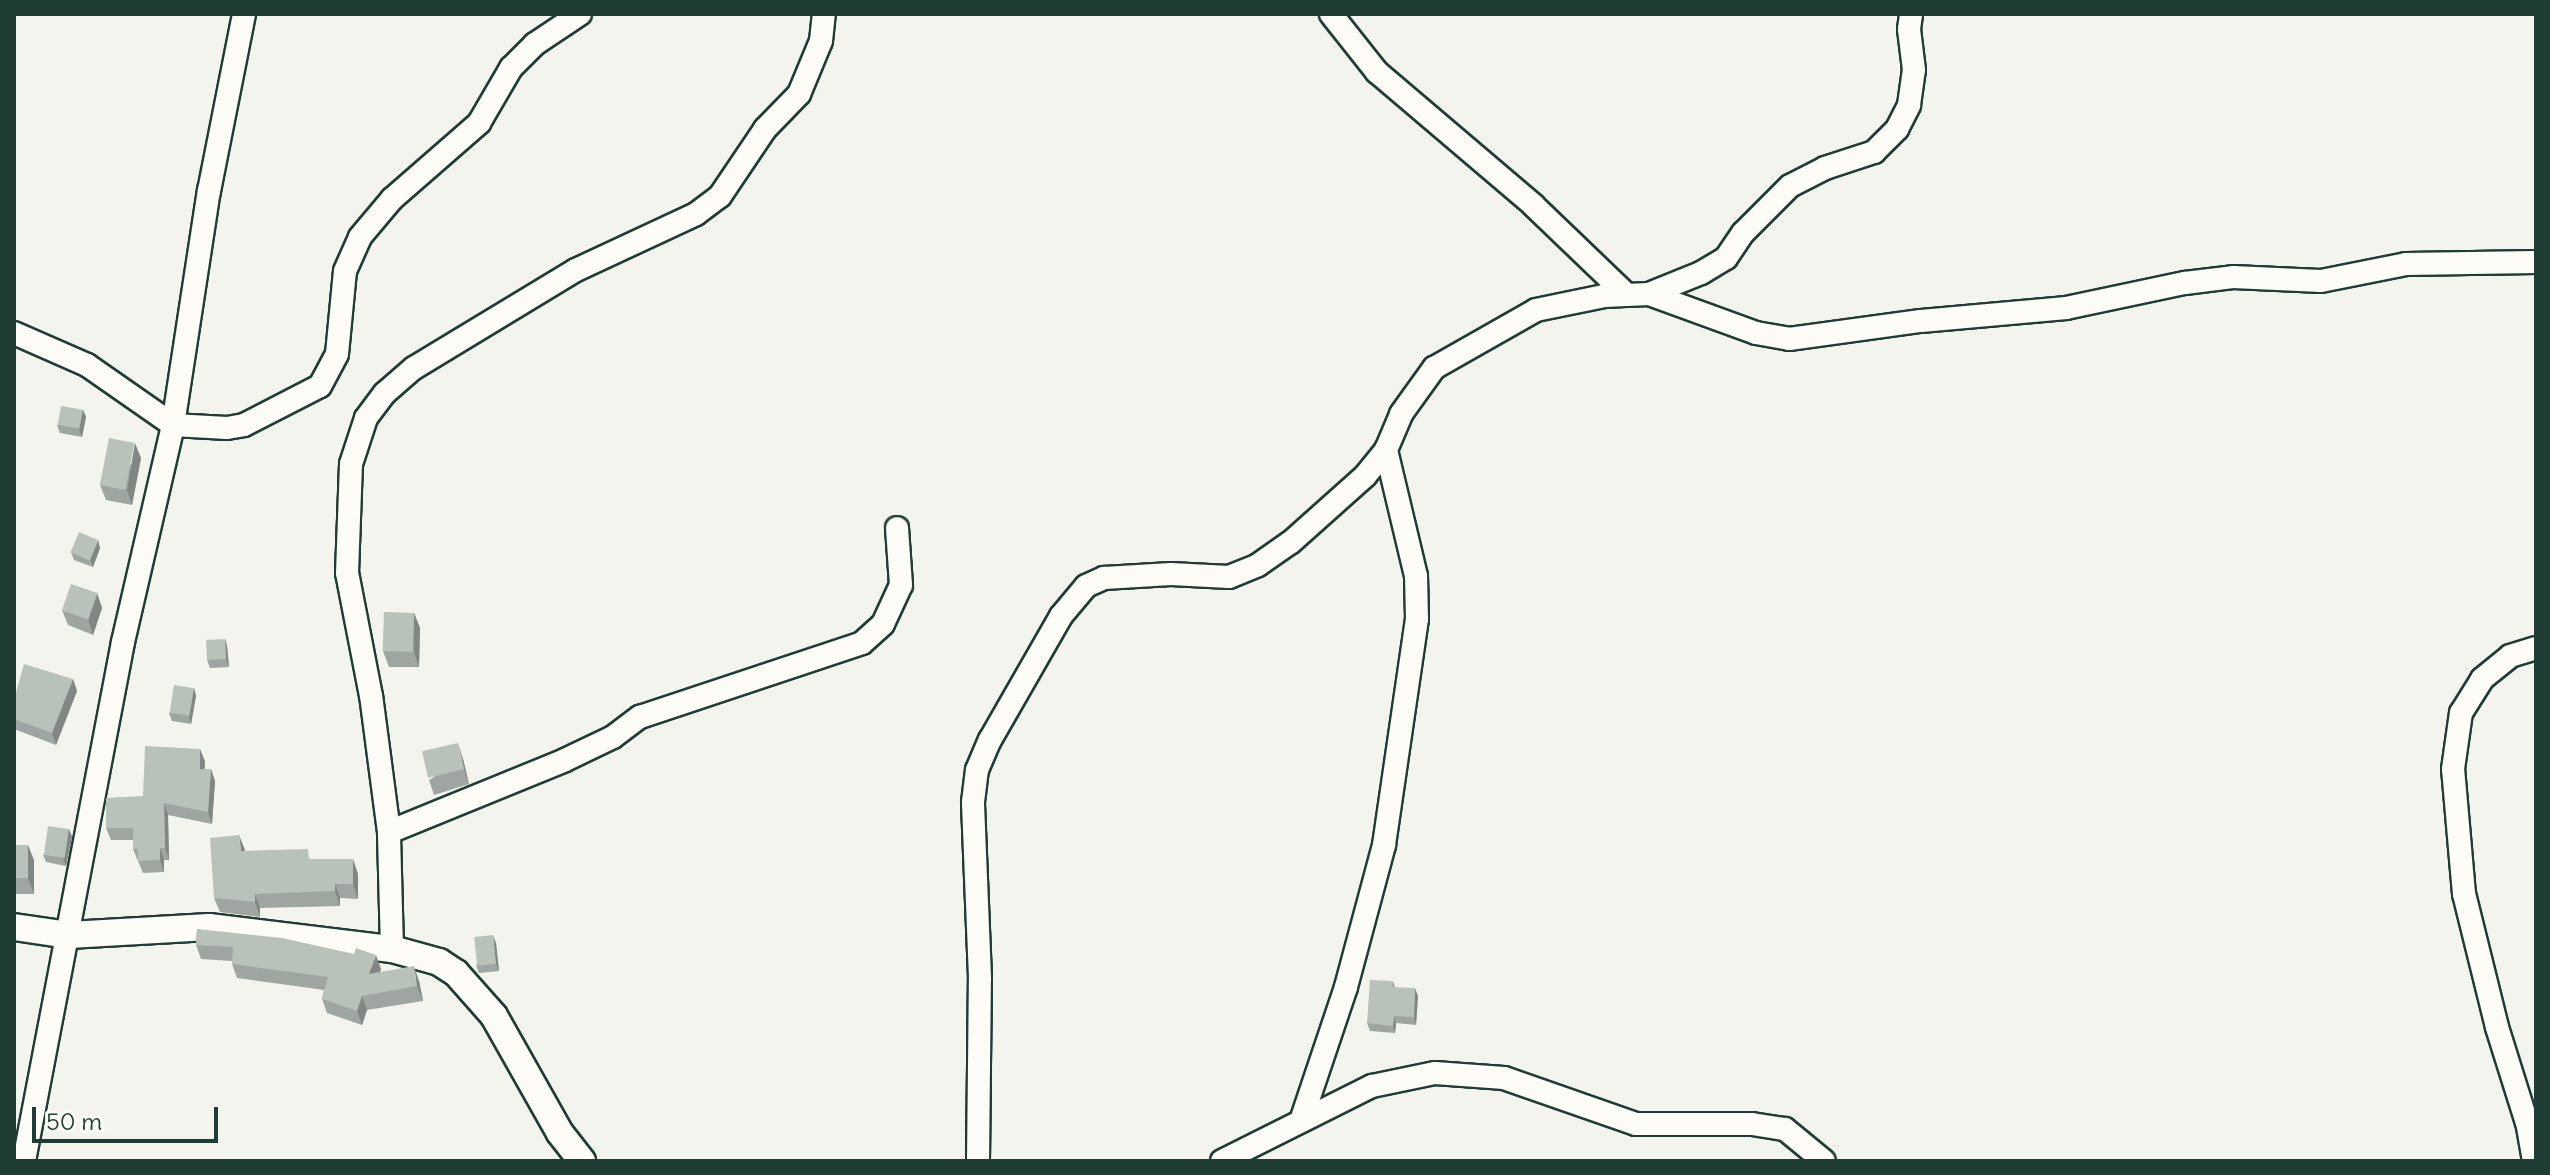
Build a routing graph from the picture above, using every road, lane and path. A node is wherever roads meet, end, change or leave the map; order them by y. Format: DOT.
graph roads {
  1 [pos="244,14"];
  2 [pos="580,14"];
  3 [pos="824,14"];
  4 [pos="1331,14"];
  5 [pos="1911,14"];
  6 [pos="2536,262"];
  7 [pos="1638,294"];
  8 [pos="14,333"];
  9 [pos="173,425"];
  10 [pos="1386,450"];
  11 [pos="897,528"];
  12 [pos="2536,648"];
  13 [pos="389,832"];
  14 [pos="14,927"];
  15 [pos="69,935"];
  16 [pos="392,949"];
  17 [pos="1301,1121"];
  18 [pos="22,1151"];
  19 [pos="582,1161"];
  20 [pos="978,1161"];
  21 [pos="1222,1161"];
  22 [pos="1824,1161"];
  23 [pos="2534,1161"];
  1 -- 9 [label="street"];
  2 -- 9 [label="street"];
  3 -- 13 [label="street"];
  4 -- 7 [label="street"];
  5 -- 7 [label="street"];
  6 -- 7 [label="street"];
  7 -- 10 [label="street"];
  8 -- 9 [label="street"];
  9 -- 15 [label="street"];
  10 -- 17 [label="street"];
  10 -- 20 [label="street"];
  11 -- 13 [label="street"];
  12 -- 23 [label="street"];
  13 -- 16 [label="street"];
  14 -- 15 [label="street"];
  15 -- 16 [label="street"];
  15 -- 18 [label="street"];
  16 -- 19 [label="street"];
  17 -- 21 [label="street"];
  17 -- 22 [label="street"];
}
